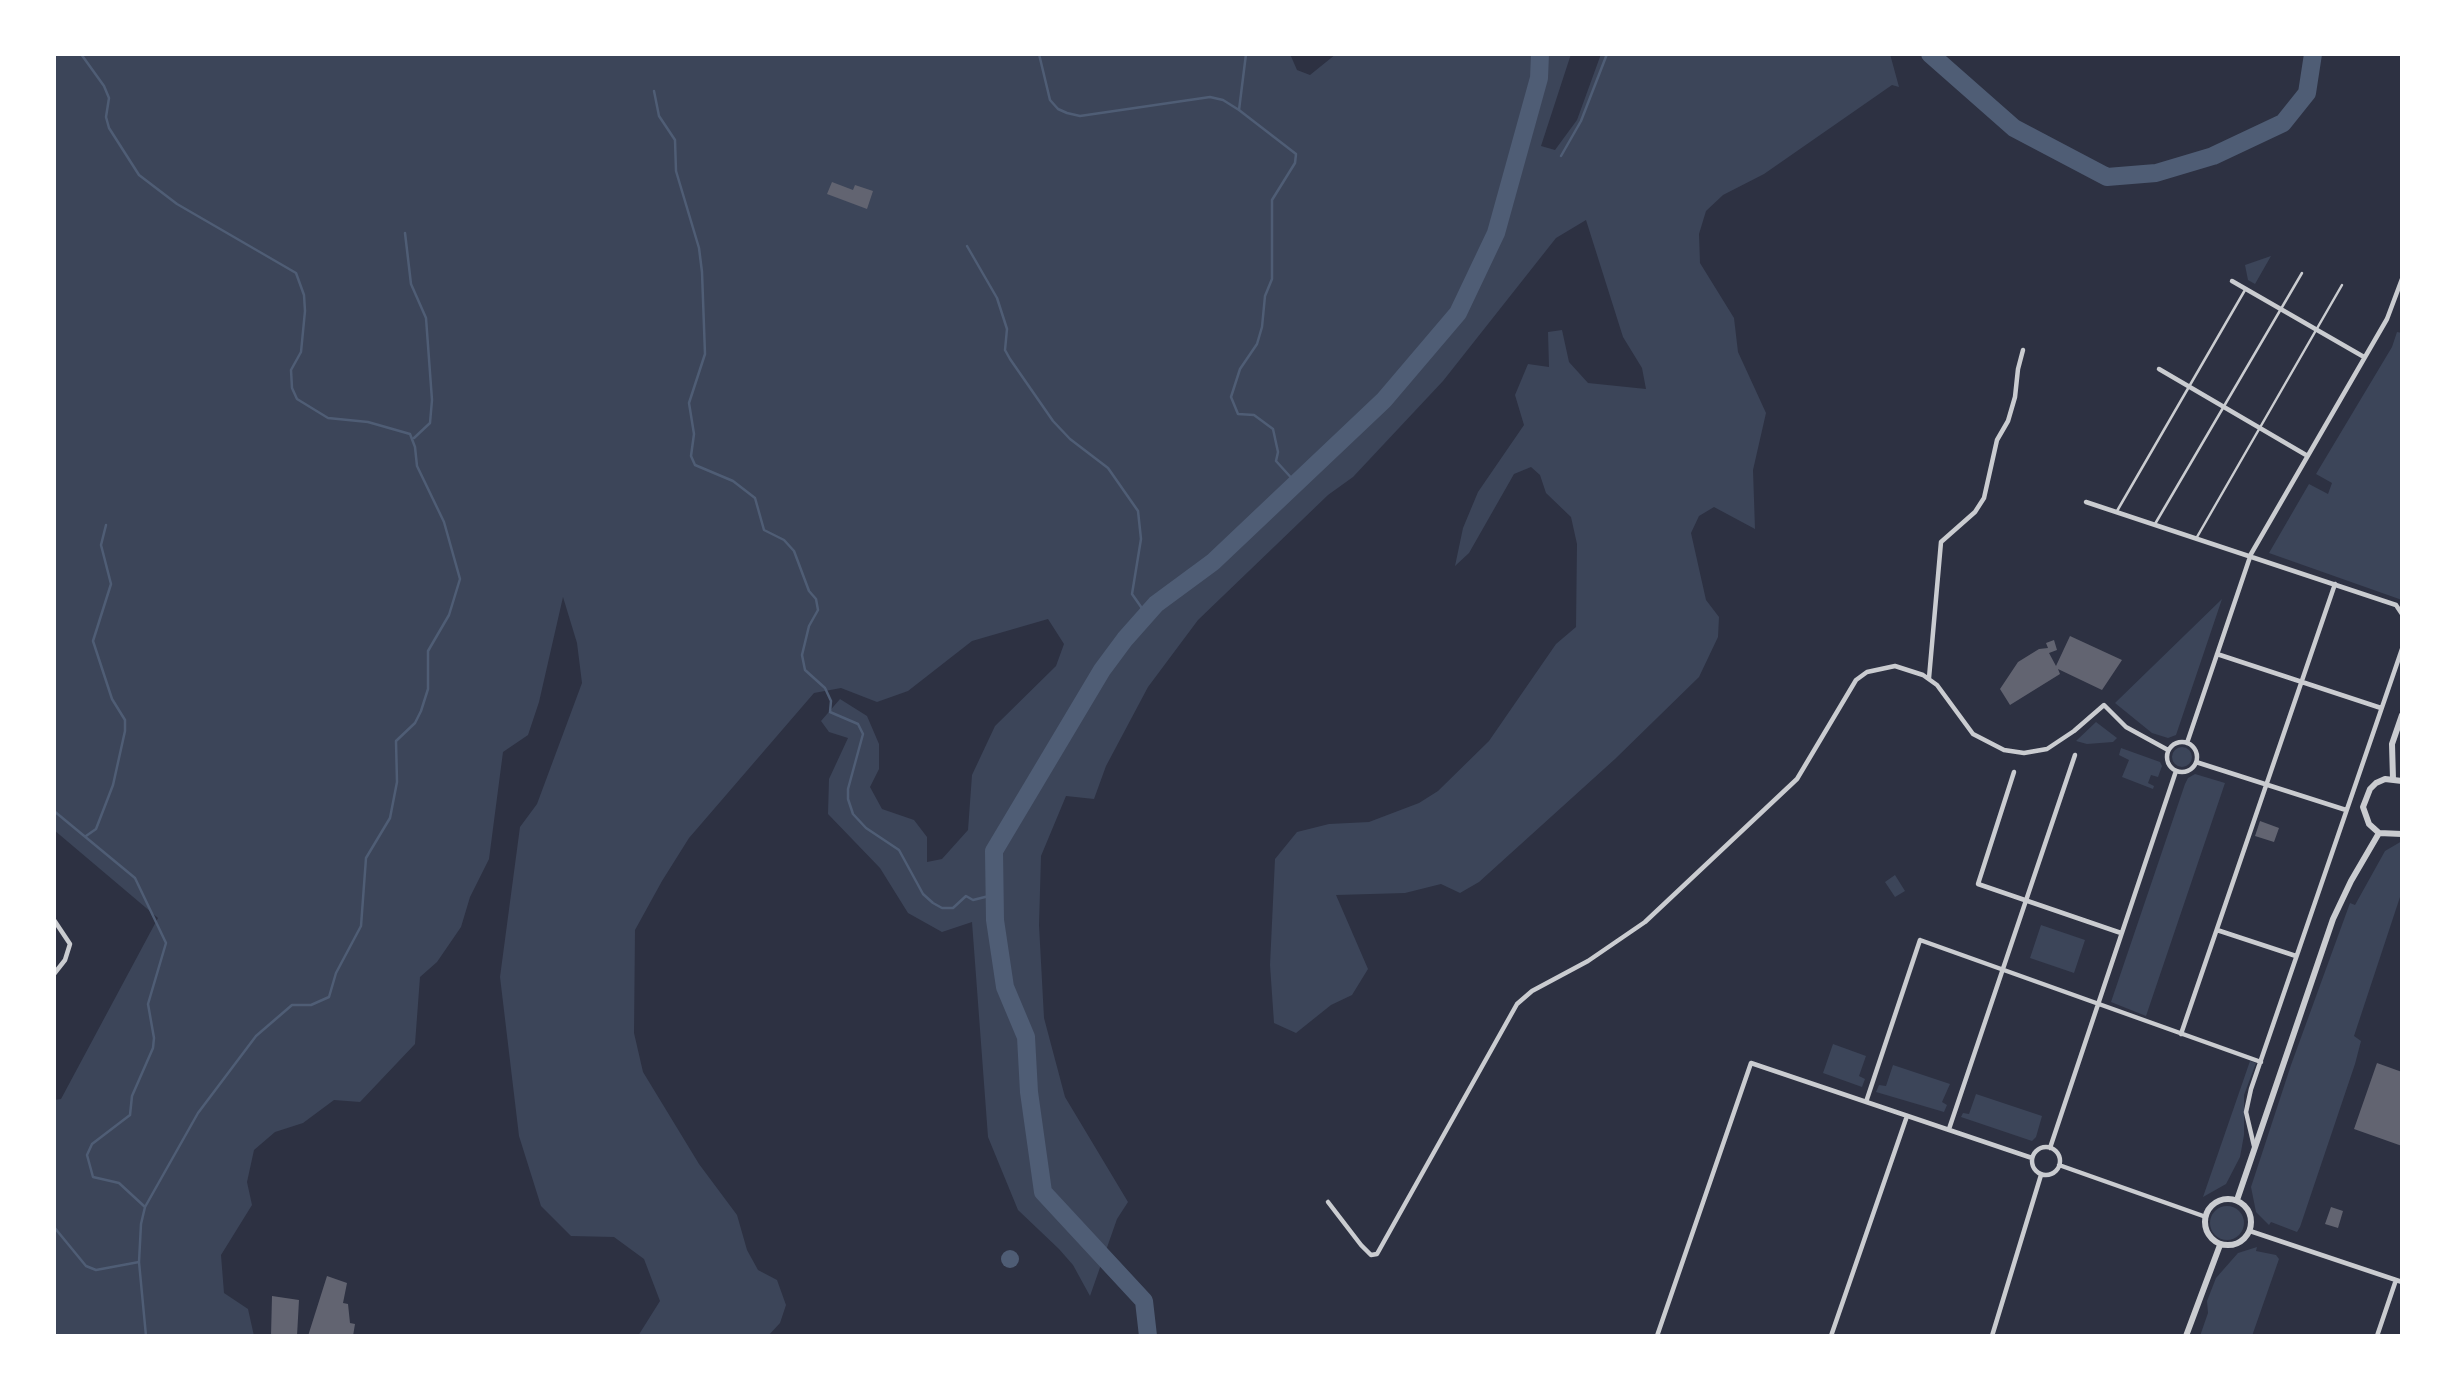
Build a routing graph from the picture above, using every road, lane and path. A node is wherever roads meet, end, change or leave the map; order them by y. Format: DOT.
graph roads {
  1 [pos="2302,273"];
  2 [pos="2402,279"];
  3 [pos="2232,281"];
  4 [pos="2342,285"];
  5 [pos="2246,289"];
  6 [pos="2282,310"];
  7 [pos="2317,330"];
  8 [pos="2023,350"];
  9 [pos="2364,357"];
  10 [pos="2159,369"];
  11 [pos="2191,387"];
  12 [pos="2224,407"];
  13 [pos="2258,427"];
  14 [pos="2307,455"];
  15 [pos="2086,502"];
  16 [pos="2117,511"];
  17 [pos="2155,524"];
  18 [pos="2197,537"];
  19 [pos="2251,554"];
  20 [pos="2334,584"];
  21 [pos="2402,614"];
  22 [pos="2402,649"];
  23 [pos="2217,653"];
  24 [pos="1930,678"];
  25 [pos="2301,683"];
  26 [pos="2381,708"];
  27 [pos="2402,715"];
  28 [pos="2187,743"];
  29 [pos="2168,750"];
  30 [pos="2075,755"];
  31 [pos="2196,762"];
  32 [pos="2176,771"];
  33 [pos="2014,772"];
  34 [pos="2393,779"];
  35 [pos="2402,781"];
  36 [pos="2266,782"];
  37 [pos="2346,810"];
  38 [pos="2379,833"];
  39 [pos="2402,834"];
  40 [pos="2024,900"];
  41 [pos="54,920"];
  42 [pos="2217,930"];
  43 [pos="2121,933"];
  44 [pos="2296,956"];
  45 [pos="2001,969"];
  46 [pos="54,974"];
  47 [pos="2098,1006"];
  48 [pos="2181,1034"];
  49 [pos="2261,1062"];
  50 [pos="1866,1102"];
  51 [pos="1907,1116"];
  52 [pos="1949,1129"];
  53 [pos="2254,1146"];
  54 [pos="2050,1148"];
  55 [pos="2032,1158"];
  56 [pos="2059,1165"];
  57 [pos="2041,1175"];
  58 [pos="2236,1200"];
  59 [pos="1328,1202"];
  60 [pos="2206,1217"];
  61 [pos="2250,1231"];
  62 [pos="2220,1244"];
  63 [pos="2399,1281"];
  64 [pos="1657,1336"];
  65 [pos="1831,1336"];
  66 [pos="1992,1336"];
  67 [pos="2186,1336"];
  68 [pos="2377,1336"];
  1 -- 6 [label="lane"];
  2 -- 9 [label="street"];
  3 -- 5 [label="street"];
  4 -- 7 [label="lane"];
  5 -- 6 [label="street"];
  5 -- 11 [label="lane"];
  6 -- 7 [label="street"];
  6 -- 12 [label="lane"];
  7 -- 9 [label="street"];
  7 -- 13 [label="lane"];
  8 -- 24 [label="street"];
  9 -- 14 [label="street"];
  10 -- 11 [label="street"];
  11 -- 12 [label="street"];
  11 -- 16 [label="lane"];
  12 -- 13 [label="street"];
  12 -- 17 [label="lane"];
  13 -- 14 [label="street"];
  13 -- 18 [label="lane"];
  14 -- 19 [label="street"];
  15 -- 16 [label="street"];
  16 -- 17 [label="street"];
  17 -- 18 [label="street"];
  18 -- 19 [label="street"];
  19 -- 20 [label="street"];
  19 -- 23 [label="street"];
  20 -- 21 [label="street"];
  20 -- 25 [label="street"];
  22 -- 26 [label="street"];
  23 -- 25 [label="street"];
  23 -- 28 [label="street"];
  24 -- 29 [label="street"];
  24 -- 59 [label="street"];
  25 -- 26 [label="street"];
  25 -- 36 [label="street"];
  26 -- 37 [label="street"];
  27 -- 34 [label="street"];
  28 -- 29 [label="street"];
  28 -- 31 [label="street"];
  29 -- 32 [label="street"];
  30 -- 40 [label="street"];
  31 -- 32 [label="street"];
  31 -- 36 [label="street"];
  32 -- 43 [label="street"];
  33 -- 40 [label="street"];
  34 -- 35 [label="street"];
  34 -- 38 [label="street"];
  36 -- 37 [label="street"];
  36 -- 42 [label="street"];
  37 -- 44 [label="street"];
  38 -- 39 [label="street"];
  38 -- 53 [label="street"];
  40 -- 43 [label="street"];
  40 -- 45 [label="street"];
  41 -- 46 [label="street"];
  42 -- 44 [label="street"];
  42 -- 48 [label="street"];
  43 -- 47 [label="street"];
  44 -- 49 [label="street"];
  45 -- 47 [label="street"];
  45 -- 50 [label="street"];
  45 -- 52 [label="street"];
  47 -- 48 [label="street"];
  47 -- 54 [label="street"];
  48 -- 49 [label="street"];
  49 -- 53 [label="street"];
  50 -- 51 [label="street"];
  50 -- 64 [label="street"];
  51 -- 52 [label="street"];
  51 -- 65 [label="street"];
  52 -- 55 [label="street"];
  53 -- 58 [label="street"];
  54 -- 55 [label="street"];
  54 -- 56 [label="street"];
  55 -- 57 [label="street"];
  56 -- 57 [label="street"];
  56 -- 60 [label="street"];
  57 -- 66 [label="street"];
  58 -- 60 [label="street"];
  58 -- 61 [label="street"];
  60 -- 62 [label="street"];
  61 -- 62 [label="street"];
  61 -- 63 [label="street"];
  62 -- 67 [label="street"];
  63 -- 68 [label="street"];
}
